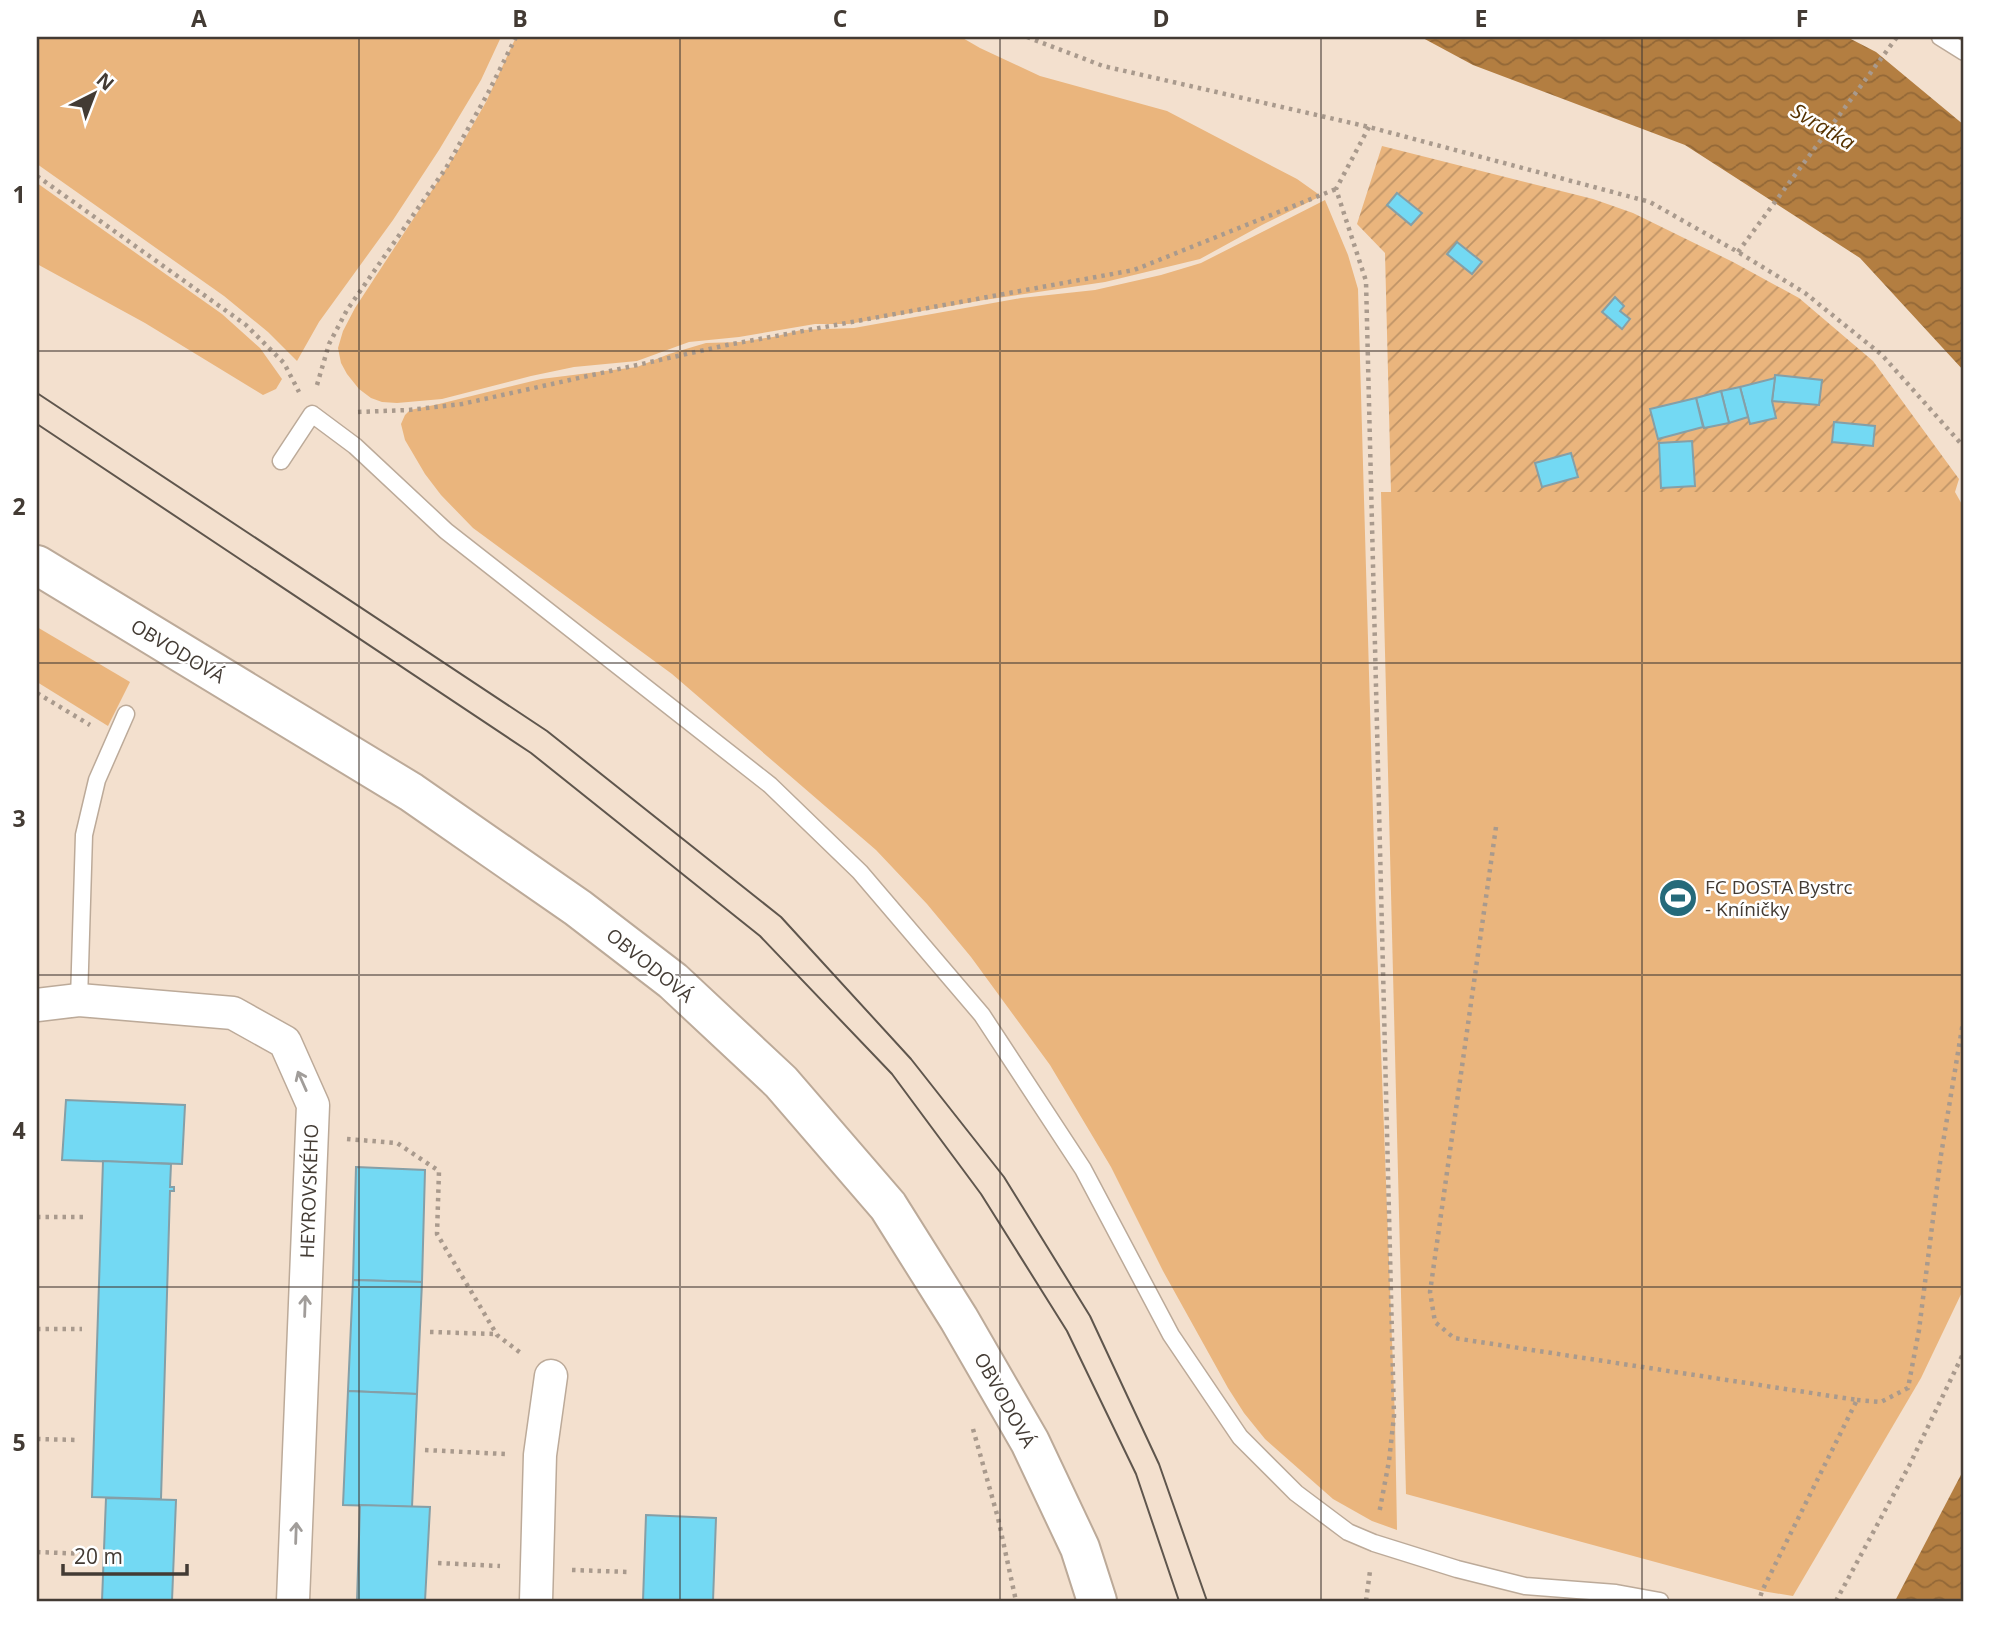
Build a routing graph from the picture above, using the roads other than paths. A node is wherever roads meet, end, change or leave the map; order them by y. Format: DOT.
graph roads {
  1 [pos="1940,37"];
  2 [pos="1964,52"];
  3 [pos="281,461"];
  4 [pos="37,565"];
  5 [pos="125,714"];
  6 [pos="79,1000"];
  7 [pos="37,1005"];
  8 [pos="551,1376"];
  9 [pos="1080,1548"];
  10 [pos="293,1601"];
  11 [pos="536,1601"];
  12 [pos="1077,1601"];
  13 [pos="1097,1601"];
  14 [pos="1660,1601"];
  1 -- 2 [label="lane"];
  3 -- 14 [label="lane"];
  4 -- 9 [label="main road, OBVODOVÁ"];
  5 -- 6 [label="lane"];
  6 -- 7 [label="street, HEYROVSKÉHO"];
  10 -- 6 [label="street, HEYROVSKÉHO, one-way"];
  8 -- 11 [label="street"];
  9 -- 12 [label="street, OBVODOVÁ"];
  9 -- 13 [label="main road, OBVODOVÁ"];
}
